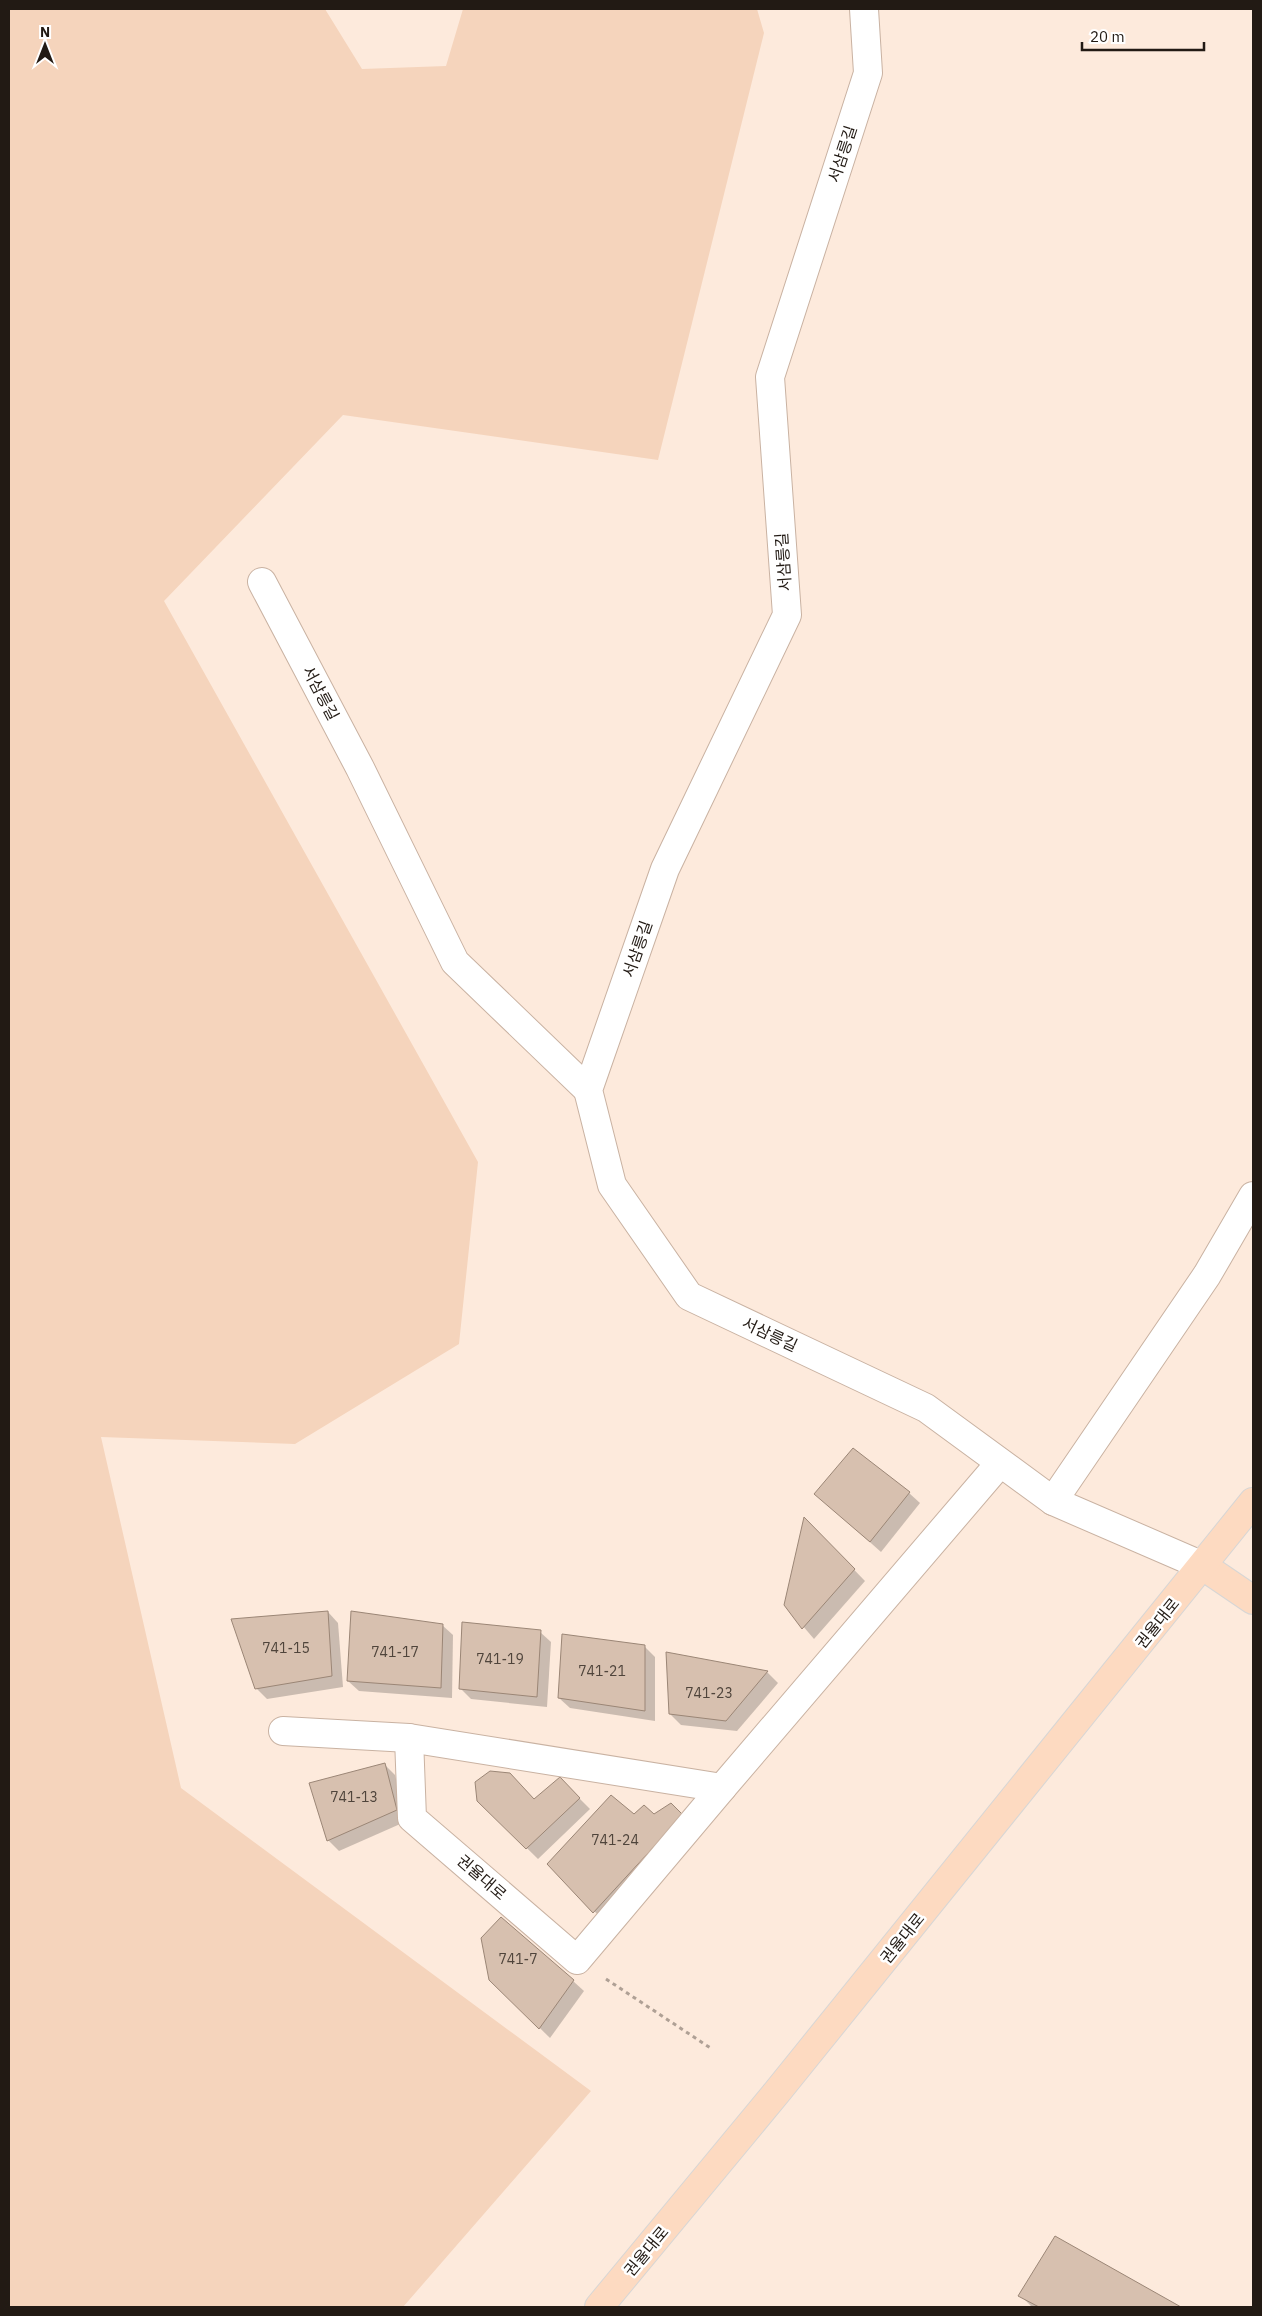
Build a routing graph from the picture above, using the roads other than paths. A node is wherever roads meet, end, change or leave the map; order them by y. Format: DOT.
graph roads {
  1 [pos="864,9"];
  2 [pos="262,582"];
  3 [pos="588,1090"];
  4 [pos="1253,1196"];
  5 [pos="1000,1463"];
  6 [pos="1054,1501"];
  7 [pos="1253,1502"];
  8 [pos="1203,1566"];
  9 [pos="1253,1600"];
  10 [pos="283,1731"];
  11 [pos="409,1738"];
  12 [pos="722,1788"];
  13 [pos="599,2307"];
  1 -- 3 [label="street, 서삼릉길"];
  2 -- 3 [label="street, 서삼릉길"];
  3 -- 5 [label="street, 서삼릉길"];
  4 -- 6 [label="street"];
  5 -- 6 [label="street"];
  5 -- 12 [label="street"];
  6 -- 8 [label="street"];
  7 -- 8 [label="main road, 권율대로"];
  8 -- 9 [label="main road"];
  8 -- 13 [label="main road, 권율대로"];
  10 -- 11 [label="street"];
  11 -- 12 [label="street"];
  11 -- 12 [label="street, 권율대로"];
}
